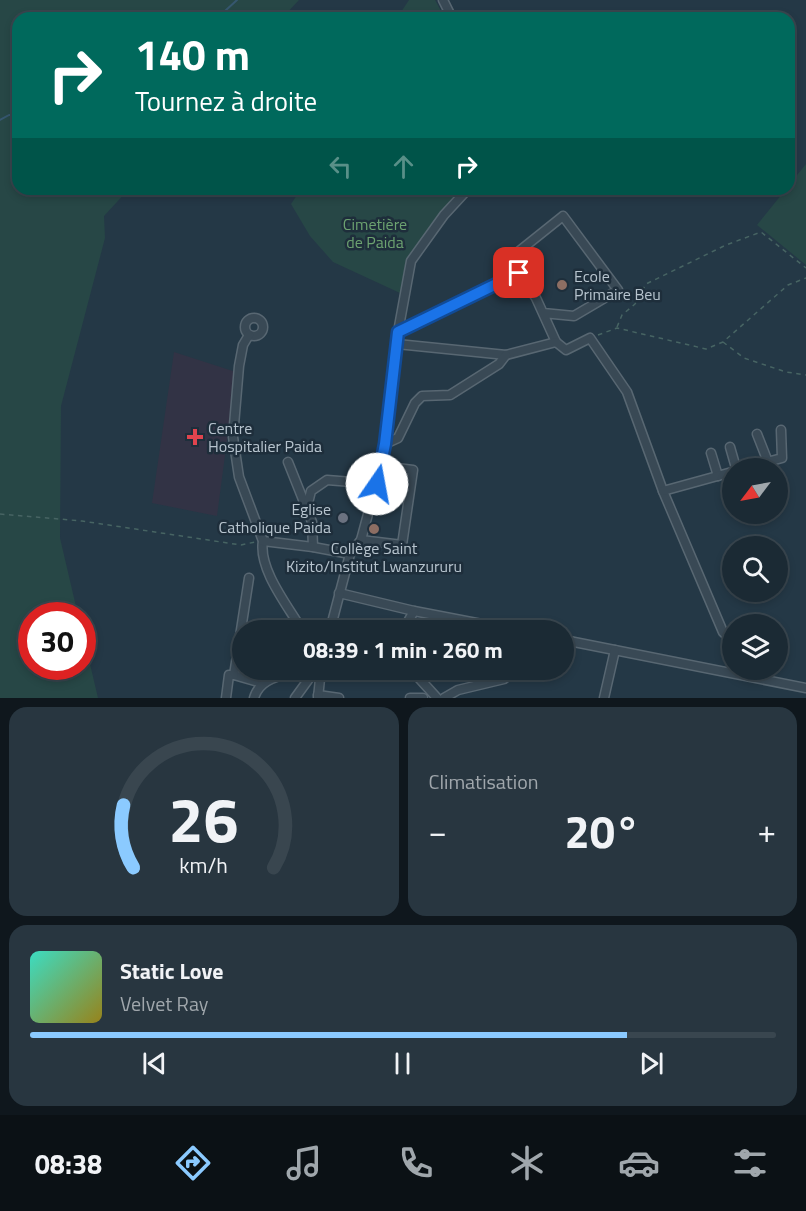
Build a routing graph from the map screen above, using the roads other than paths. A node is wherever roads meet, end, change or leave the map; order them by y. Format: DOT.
graph roads {
  1 [pos="462,195"];
  2 [pos="519,273"];
  3 [pos="543,313"];
  4 [pos="398,332"];
  5 [pos="249,335"];
  6 [pos="556,342"];
  7 [pos="397,344"];
  8 [pos="506,355"];
  9 [pos="782,430"];
  10 [pos="757,434"];
  11 [pos="385,444"];
  12 [pos="730,447"];
  13 [pos="711,453"];
  14 [pos="733,458"];
  15 [pos="766,458"];
  16 [pos="782,458"];
  17 [pos="288,462"];
  18 [pos="381,466"];
  19 [pos="722,475"];
  20 [pos="718,476"];
  21 [pos="377,484"];
  22 [pos="663,491"];
  23 [pos="307,507"];
  24 [pos="361,540"];
  25 [pos="263,541"];
  26 [pos="313,547"];
  27 [pos="350,555"];
  28 [pos="249,578"];
  29 [pos="339,593"];
  30 [pos="414,611"];
  31 [pos="243,620"];
  32 [pos="296,620"];
  33 [pos="332,620"];
  34 [pos="409,620"];
  35 [pos="461,620"];
  36 [pos="722,630"];
  37 [pos="574,642"];
  38 [pos="615,650"];
  39 [pos="722,670"];
  40 [pos="232,675"];
  41 [pos="252,680"];
  42 [pos="271,680"];
  43 [pos="308,680"];
  44 [pos="320,680"];
  45 [pos="421,680"];
  46 [pos="504,680"];
  47 [pos="771,680"];
  48 [pos="262,683"];
  49 [pos="806,688"];
  50 [pos="318,696"];
  51 [pos="226,698"];
  52 [pos="254,698"];
  53 [pos="295,698"];
  54 [pos="339,698"];
  55 [pos="410,698"];
  56 [pos="423,698"];
  57 [pos="437,698"];
  58 [pos="444,698"];
  59 [pos="604,698"];
  1 -- 4 [label="street"];
  2 -- 3 [label="street"];
  2 -- 3 [label="street"];
  2 -- 4 [label="street"];
  3 -- 6 [label="street"];
  4 -- 7 [label="street"];
  5 -- 25 [label="street"];
  6 -- 8 [label="street"];
  6 -- 22 [label="street"];
  7 -- 8 [label="street"];
  7 -- 11 [label="street"];
  8 -- 11 [label="street"];
  9 -- 16 [label="street"];
  10 -- 15 [label="street"];
  11 -- 18 [label="street"];
  12 -- 14 [label="street"];
  13 -- 20 [label="street"];
  17 -- 23 [label="street"];
  18 -- 21 [label="street"];
  18 -- 24 [label="street"];
  19 -- 20 [label="street"];
  20 -- 22 [label="street"];
  21 -- 23 [label="street"];
  21 -- 24 [label="street"];
  22 -- 36 [label="street"];
  23 -- 26 [label="street"];
  24 -- 27 [label="street"];
  25 -- 26 [label="street"];
  25 -- 32 [label="street"];
  26 -- 27 [label="street"];
  27 -- 29 [label="street"];
  28 -- 31 [label="street"];
  29 -- 30 [label="street"];
  29 -- 33 [label="street"];
  30 -- 34 [label="street"];
  30 -- 35 [label="street"];
  37 -- 38 [label="street"];
  38 -- 39 [label="street"];
  38 -- 59 [label="street"];
  40 -- 51 [label="street"];
  41 -- 48 [label="street"];
  42 -- 48 [label="street"];
  43 -- 53 [label="street"];
  44 -- 50 [label="street"];
  45 -- 57 [label="street"];
  46 -- 58 [label="street"];
  47 -- 49 [label="street"];
  48 -- 52 [label="street"];
  50 -- 54 [label="street"];
  55 -- 56 [label="street"];
}
